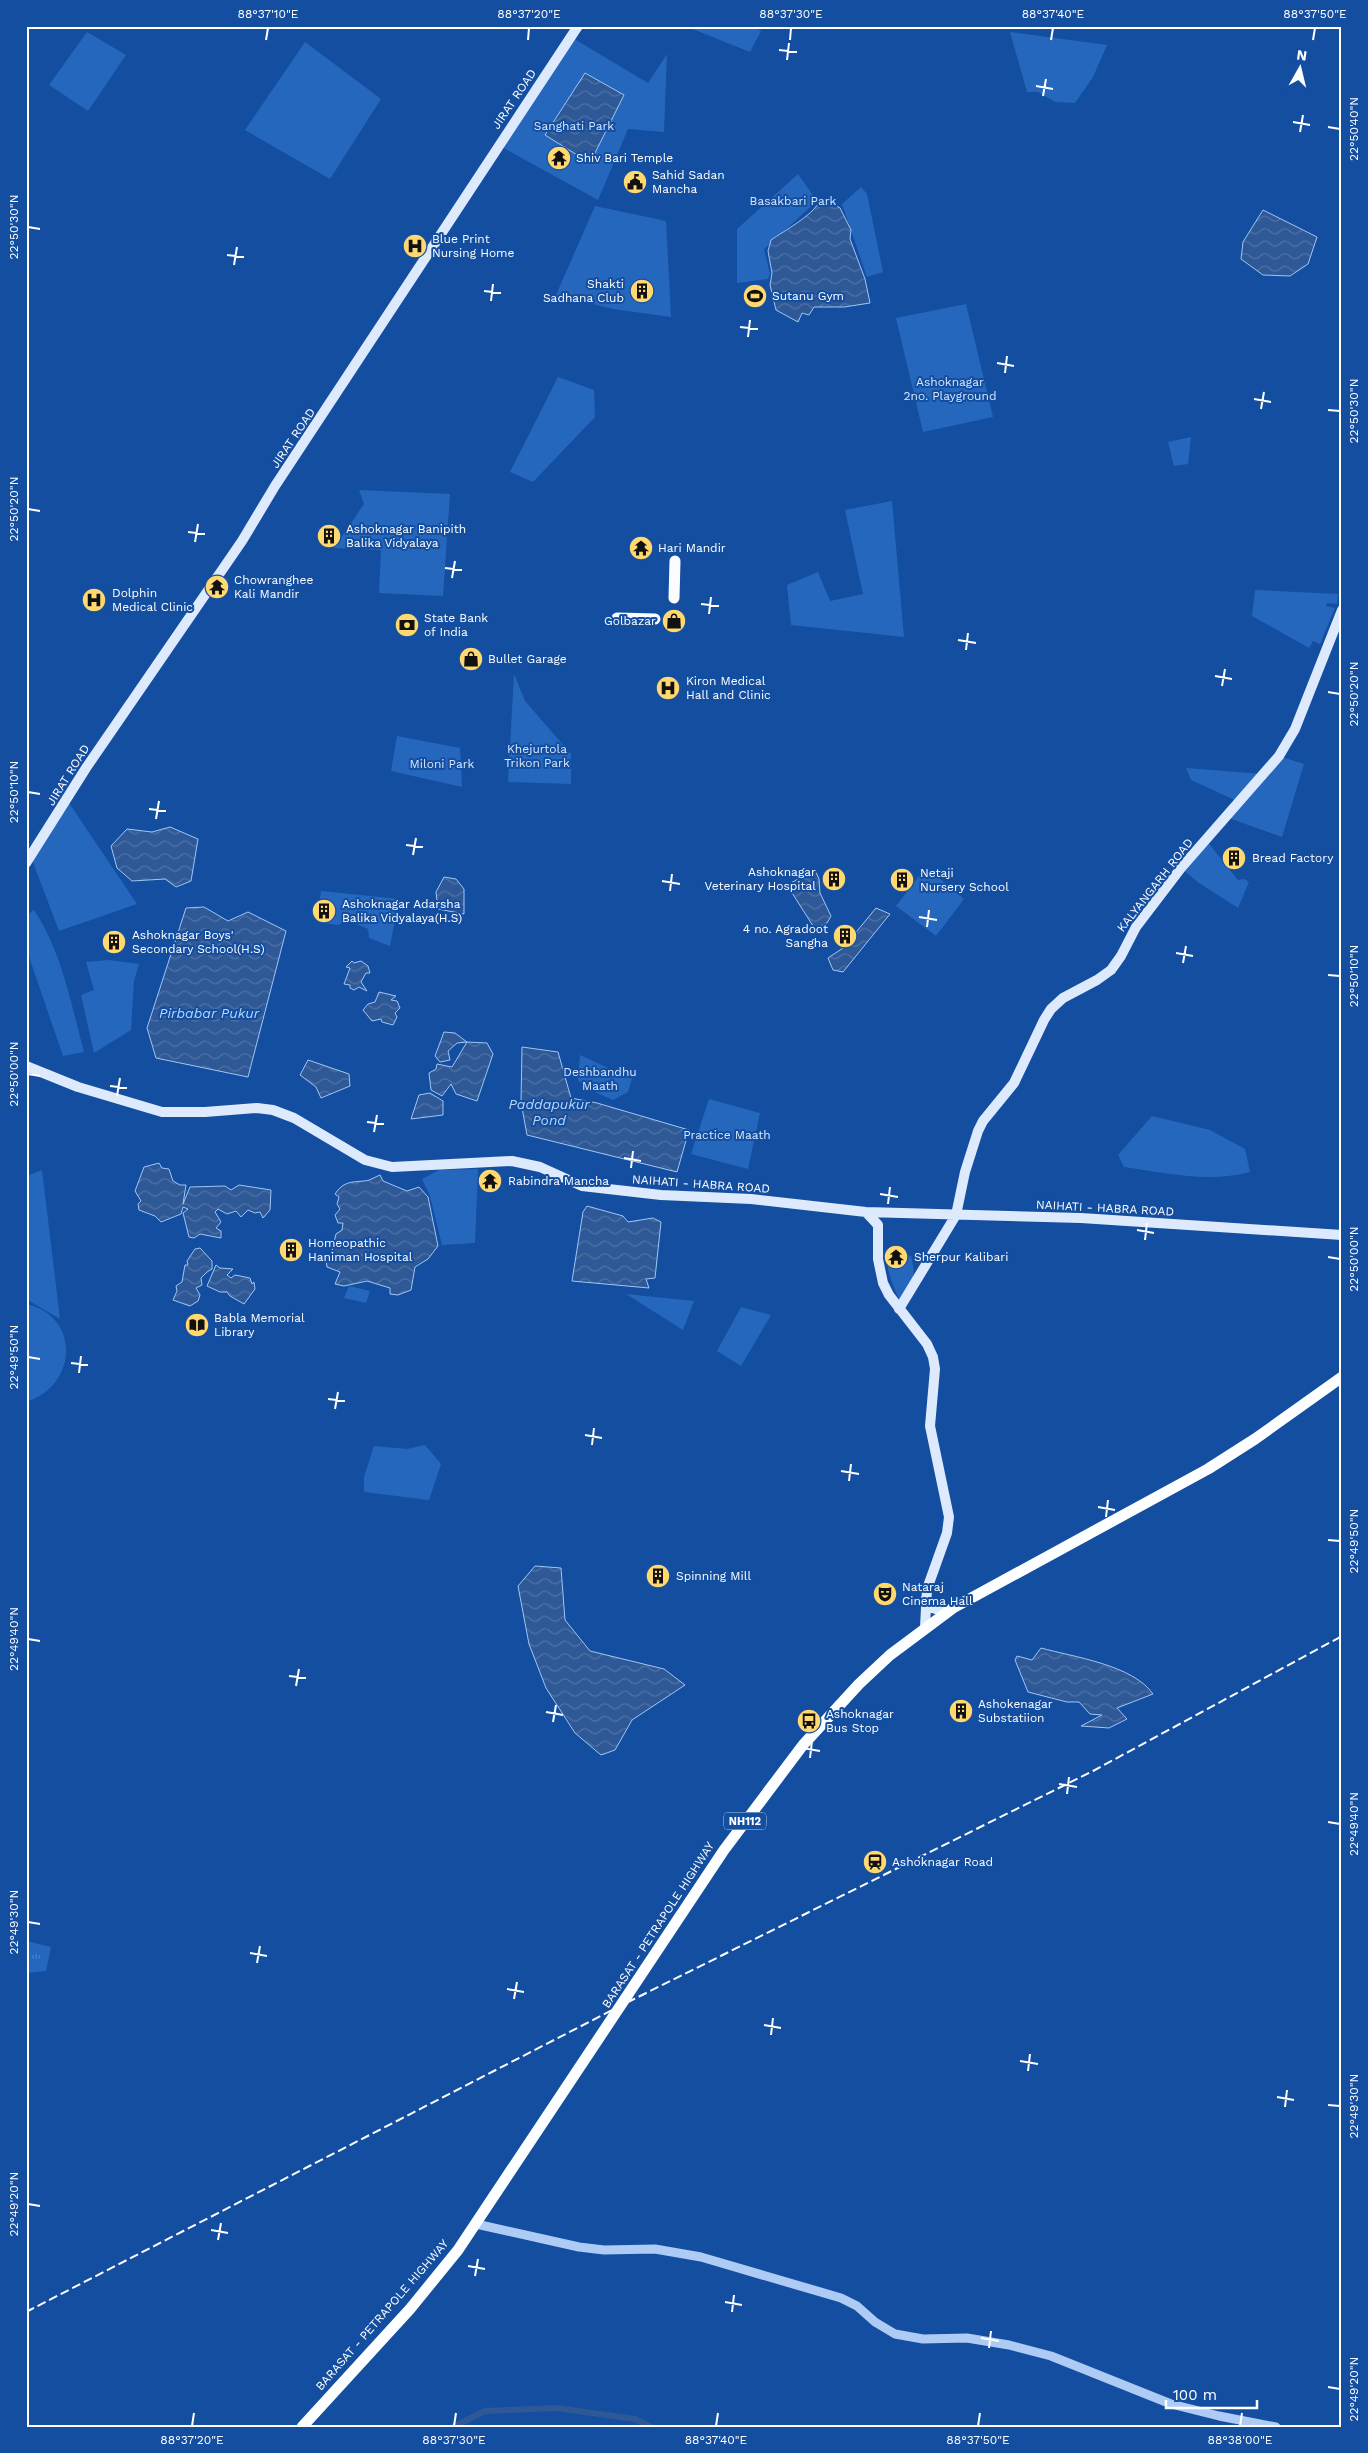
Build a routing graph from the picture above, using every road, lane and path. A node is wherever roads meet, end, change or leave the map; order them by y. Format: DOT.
graph roads {
  1 [pos="578,26"];
  2 [pos="675,561"];
  3 [pos="674,598"];
  4 [pos="1342,610"];
  5 [pos="617,618"];
  6 [pos="655,619"];
  7 [pos="26,863"];
  8 [pos="26,1066"];
  9 [pos="866,1212"];
  10 [pos="956,1215"];
  11 [pos="1342,1235"];
  12 [pos="899,1309"];
  13 [pos="1342,1377"];
  14 [pos="926,1598"];
  15 [pos="946,1612"];
  16 [pos="925,1627"];
  17 [pos="476,2224"];
  18 [pos="302,2427"];
  19 [pos="1276,2427"];
  1 -- 7 [label="main road, JIRAT ROAD"];
  2 -- 3 [label="main road"];
  4 -- 10 [label="main road, KALYANGARH ROAD"];
  5 -- 6 [label="main road"];
  8 -- 9 [label="main road, NAIHATI - HABRA ROAD"];
  9 -- 10 [label="main road, NAIHATI - HABRA ROAD"];
  9 -- 12 [label="main road"];
  10 -- 11 [label="main road, NAIHATI - HABRA ROAD"];
  10 -- 12 [label="main road, KALYANGARH ROAD"];
  12 -- 14 [label="main road"];
  13 -- 15 [label="highway, BARASAT - PETRAPOLE HIGHWAY / NH112"];
  14 -- 15 [label="main road"];
  14 -- 16 [label="main road"];
  15 -- 16 [label="highway, BARASAT - PETRAPOLE HIGHWAY / NH112"];
  16 -- 17 [label="highway, BARASAT - PETRAPOLE HIGHWAY / NH112"];
  17 -- 18 [label="highway, BARASAT - PETRAPOLE HIGHWAY / NH112"];
  17 -- 19 [label="street"];
}
